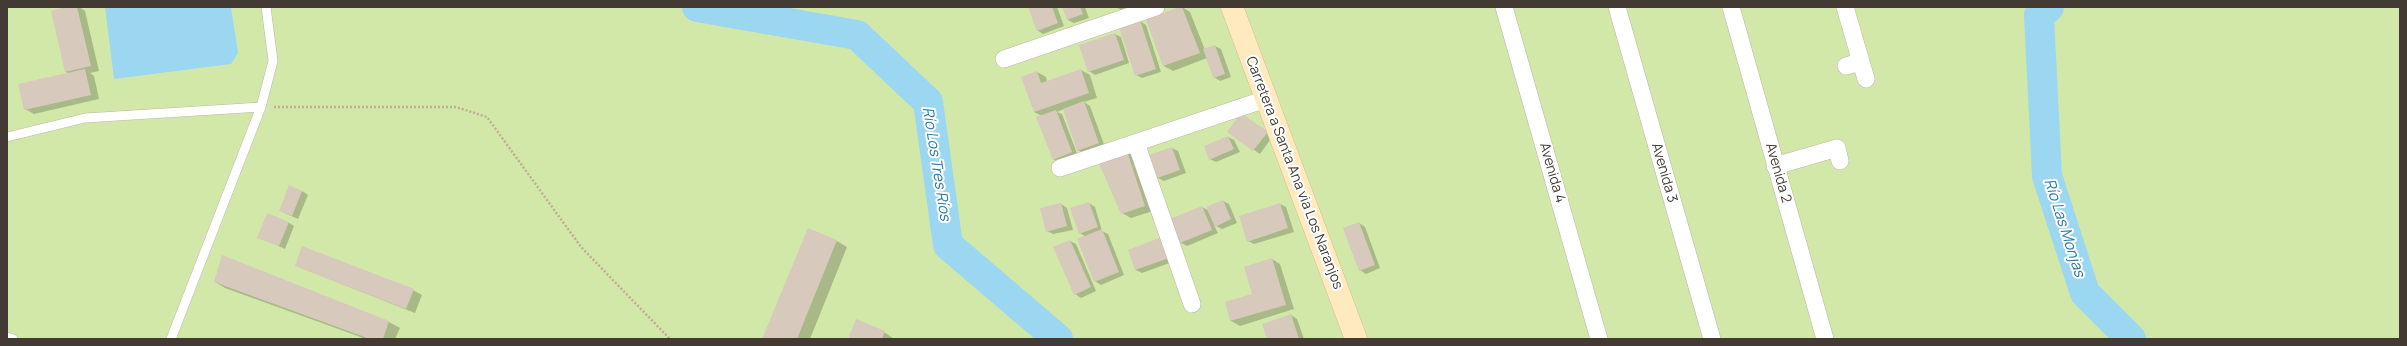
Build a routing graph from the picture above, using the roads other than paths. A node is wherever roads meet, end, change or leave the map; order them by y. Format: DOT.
graph roads {
  1 [pos="266,7"];
  2 [pos="1156,7"];
  3 [pos="1232,7"];
  4 [pos="1504,7"];
  5 [pos="1617,7"];
  6 [pos="1731,7"];
  7 [pos="1845,7"];
  8 [pos="1004,58"];
  9 [pos="1866,79"];
  10 [pos="1266,99"];
  11 [pos="261,107"];
  12 [pos="7,137"];
  13 [pos="1136,143"];
  14 [pos="1839,155"];
  15 [pos="1776,166"];
  16 [pos="1060,168"];
  17 [pos="1192,304"];
  18 [pos="7,336"];
  19 [pos="13,339"];
  20 [pos="171,339"];
  21 [pos="1356,339"];
  22 [pos="1599,339"];
  23 [pos="1712,339"];
  24 [pos="1826,339"];
  1 -- 11 [label="lane"];
  2 -- 8 [label="street"];
  3 -- 10 [label="main road, Carretera a Santa Ana via Los Naranjos"];
  4 -- 22 [label="street, Avenida 4"];
  5 -- 23 [label="street, Avenida 3"];
  6 -- 15 [label="street, Avenida 2"];
  7 -- 9 [label="street"];
  10 -- 13 [label="street"];
  10 -- 21 [label="main road, Carretera a Santa Ana via Los Naranjos"];
  11 -- 12 [label="lane"];
  11 -- 20 [label="lane"];
  13 -- 16 [label="street"];
  13 -- 17 [label="street"];
  14 -- 15 [label="street"];
  15 -- 24 [label="street, Avenida 2"];
  18 -- 19 [label="lane"];
}
